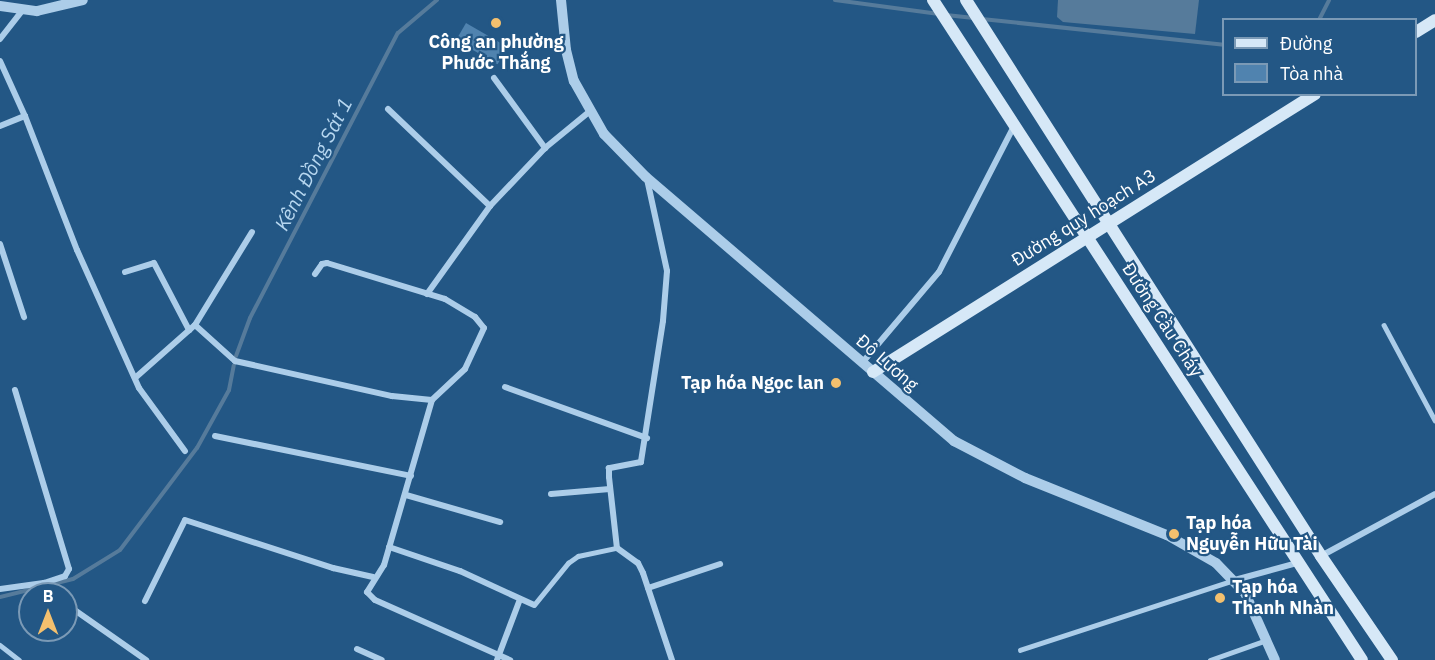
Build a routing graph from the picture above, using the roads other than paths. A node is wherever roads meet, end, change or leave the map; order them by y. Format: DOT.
graph roads {
  1 [pos="83,0"];
  2 [pos="561,0"];
  3 [pos="933,0"];
  4 [pos="966,0"];
  5 [pos="66,2"];
  6 [pos="0,6"];
  7 [pos="23,10"];
  8 [pos="1435,20"];
  9 [pos="1417,31"];
  10 [pos="0,39"];
  11 [pos="0,62"];
  12 [pos="494,78"];
  13 [pos="1312,96"];
  14 [pos="388,109"];
  15 [pos="589,112"];
  16 [pos="25,116"];
  17 [pos="1014,125"];
  18 [pos="0,126"];
  19 [pos="545,148"];
  20 [pos="646,177"];
  21 [pos="490,206"];
  22 [pos="1111,222"];
  23 [pos="252,232"];
  24 [pos="1087,237"];
  25 [pos="0,244"];
  26 [pos="125,272"];
  27 [pos="315,274"];
  28 [pos="427,294"];
  29 [pos="24,317"];
  30 [pos="1383,325"];
  31 [pos="192,328"];
  32 [pos="862,363"];
  33 [pos="873,372"];
  34 [pos="135,378"];
  35 [pos="505,387"];
  36 [pos="15,390"];
  37 [pos="432,400"];
  38 [pos="1435,420"];
  39 [pos="215,436"];
  40 [pos="647,438"];
  41 [pos="185,451"];
  42 [pos="411,476"];
  43 [pos="610,489"];
  44 [pos="550,494"];
  45 [pos="1435,494"];
  46 [pos="406,495"];
  47 [pos="500,522"];
  48 [pos="389,547"];
  49 [pos="617,549"];
  50 [pos="1321,556"];
  51 [pos="1297,563"];
  52 [pos="720,564"];
  53 [pos="373,577"];
  54 [pos="1231,581"];
  55 [pos="48,582"];
  56 [pos="18,587"];
  57 [pos="648,588"];
  58 [pos="0,589"];
  59 [pos="520,599"];
  60 [pos="145,601"];
  61 [pos="534,605"];
  62 [pos="78,612"];
  63 [pos="1267,640"];
  64 [pos="0,645"];
  65 [pos="357,649"];
  66 [pos="1020,650"];
  67 [pos="498,658"];
  68 [pos="19,660"];
  69 [pos="146,660"];
  70 [pos="382,660"];
  71 [pos="510,660"];
  72 [pos="672,660"];
  73 [pos="1209,660"];
  74 [pos="1275,660"];
  75 [pos="1362,660"];
  76 [pos="1392,660"];
  1 -- 5 [label="street"];
  2 -- 15 [label="street, Đô Lương"];
  3 -- 17 [label="main road, Đường Cầu Cháy"];
  4 -- 22 [label="main road, Đường Cầu Cháy"];
  5 -- 7 [label="street"];
  6 -- 7 [label="street"];
  7 -- 10 [label="street"];
  8 -- 9 [label="main road"];
  11 -- 16 [label="street"];
  12 -- 19 [label="street"];
  13 -- 22 [label="main road, Đường quy hoạch A3"];
  14 -- 21 [label="street"];
  15 -- 19 [label="street"];
  15 -- 20 [label="street, Đô Lương"];
  16 -- 18 [label="street"];
  16 -- 34 [label="street"];
  17 -- 24 [label="main road, Đường Cầu Cháy"];
  17 -- 32 [label="street"];
  19 -- 21 [label="street"];
  20 -- 32 [label="street, Đô Lương"];
  20 -- 40 [label="street"];
  21 -- 28 [label="street"];
  22 -- 24 [label="main road, Đường quy hoạch A3"];
  22 -- 50 [label="main road, Đường Cầu Cháy"];
  23 -- 31 [label="street"];
  24 -- 33 [label="main road, Đường quy hoạch A3"];
  24 -- 51 [label="main road, Đường Cầu Cháy"];
  25 -- 29 [label="street"];
  26 -- 31 [label="street"];
  27 -- 28 [label="street"];
  28 -- 37 [label="street"];
  30 -- 38 [label="lane"];
  31 -- 34 [label="street"];
  31 -- 37 [label="street"];
  32 -- 33 [label="street, Đô Lương"];
  33 -- 54 [label="street, Đô Lương"];
  34 -- 41 [label="street"];
  35 -- 40 [label="street"];
  36 -- 55 [label="street"];
  37 -- 42 [label="street"];
  39 -- 42 [label="street"];
  40 -- 43 [label="street"];
  42 -- 46 [label="street"];
  43 -- 44 [label="street"];
  43 -- 49 [label="street"];
  45 -- 50 [label="street"];
  46 -- 47 [label="street"];
  46 -- 48 [label="street"];
  48 -- 53 [label="street"];
  48 -- 59 [label="street"];
  49 -- 57 [label="street"];
  49 -- 61 [label="lane"];
  50 -- 76 [label="main road, Đường Cầu Cháy"];
  51 -- 54 [label="street"];
  51 -- 75 [label="main road, Đường Cầu Cháy"];
  52 -- 57 [label="street"];
  53 -- 60 [label="street"];
  53 -- 67 [label="street"];
  54 -- 63 [label="street, Đô Lương"];
  54 -- 66 [label="lane"];
  56 -- 58 [label="street"];
  57 -- 72 [label="street"];
  59 -- 61 [label="street"];
  59 -- 67 [label="street"];
  62 -- 69 [label="street"];
  63 -- 73 [label="lane"];
  63 -- 74 [label="street, Đô Lương"];
  64 -- 68 [label="lane"];
  65 -- 70 [label="street"];
  67 -- 71 [label="street"];
}
